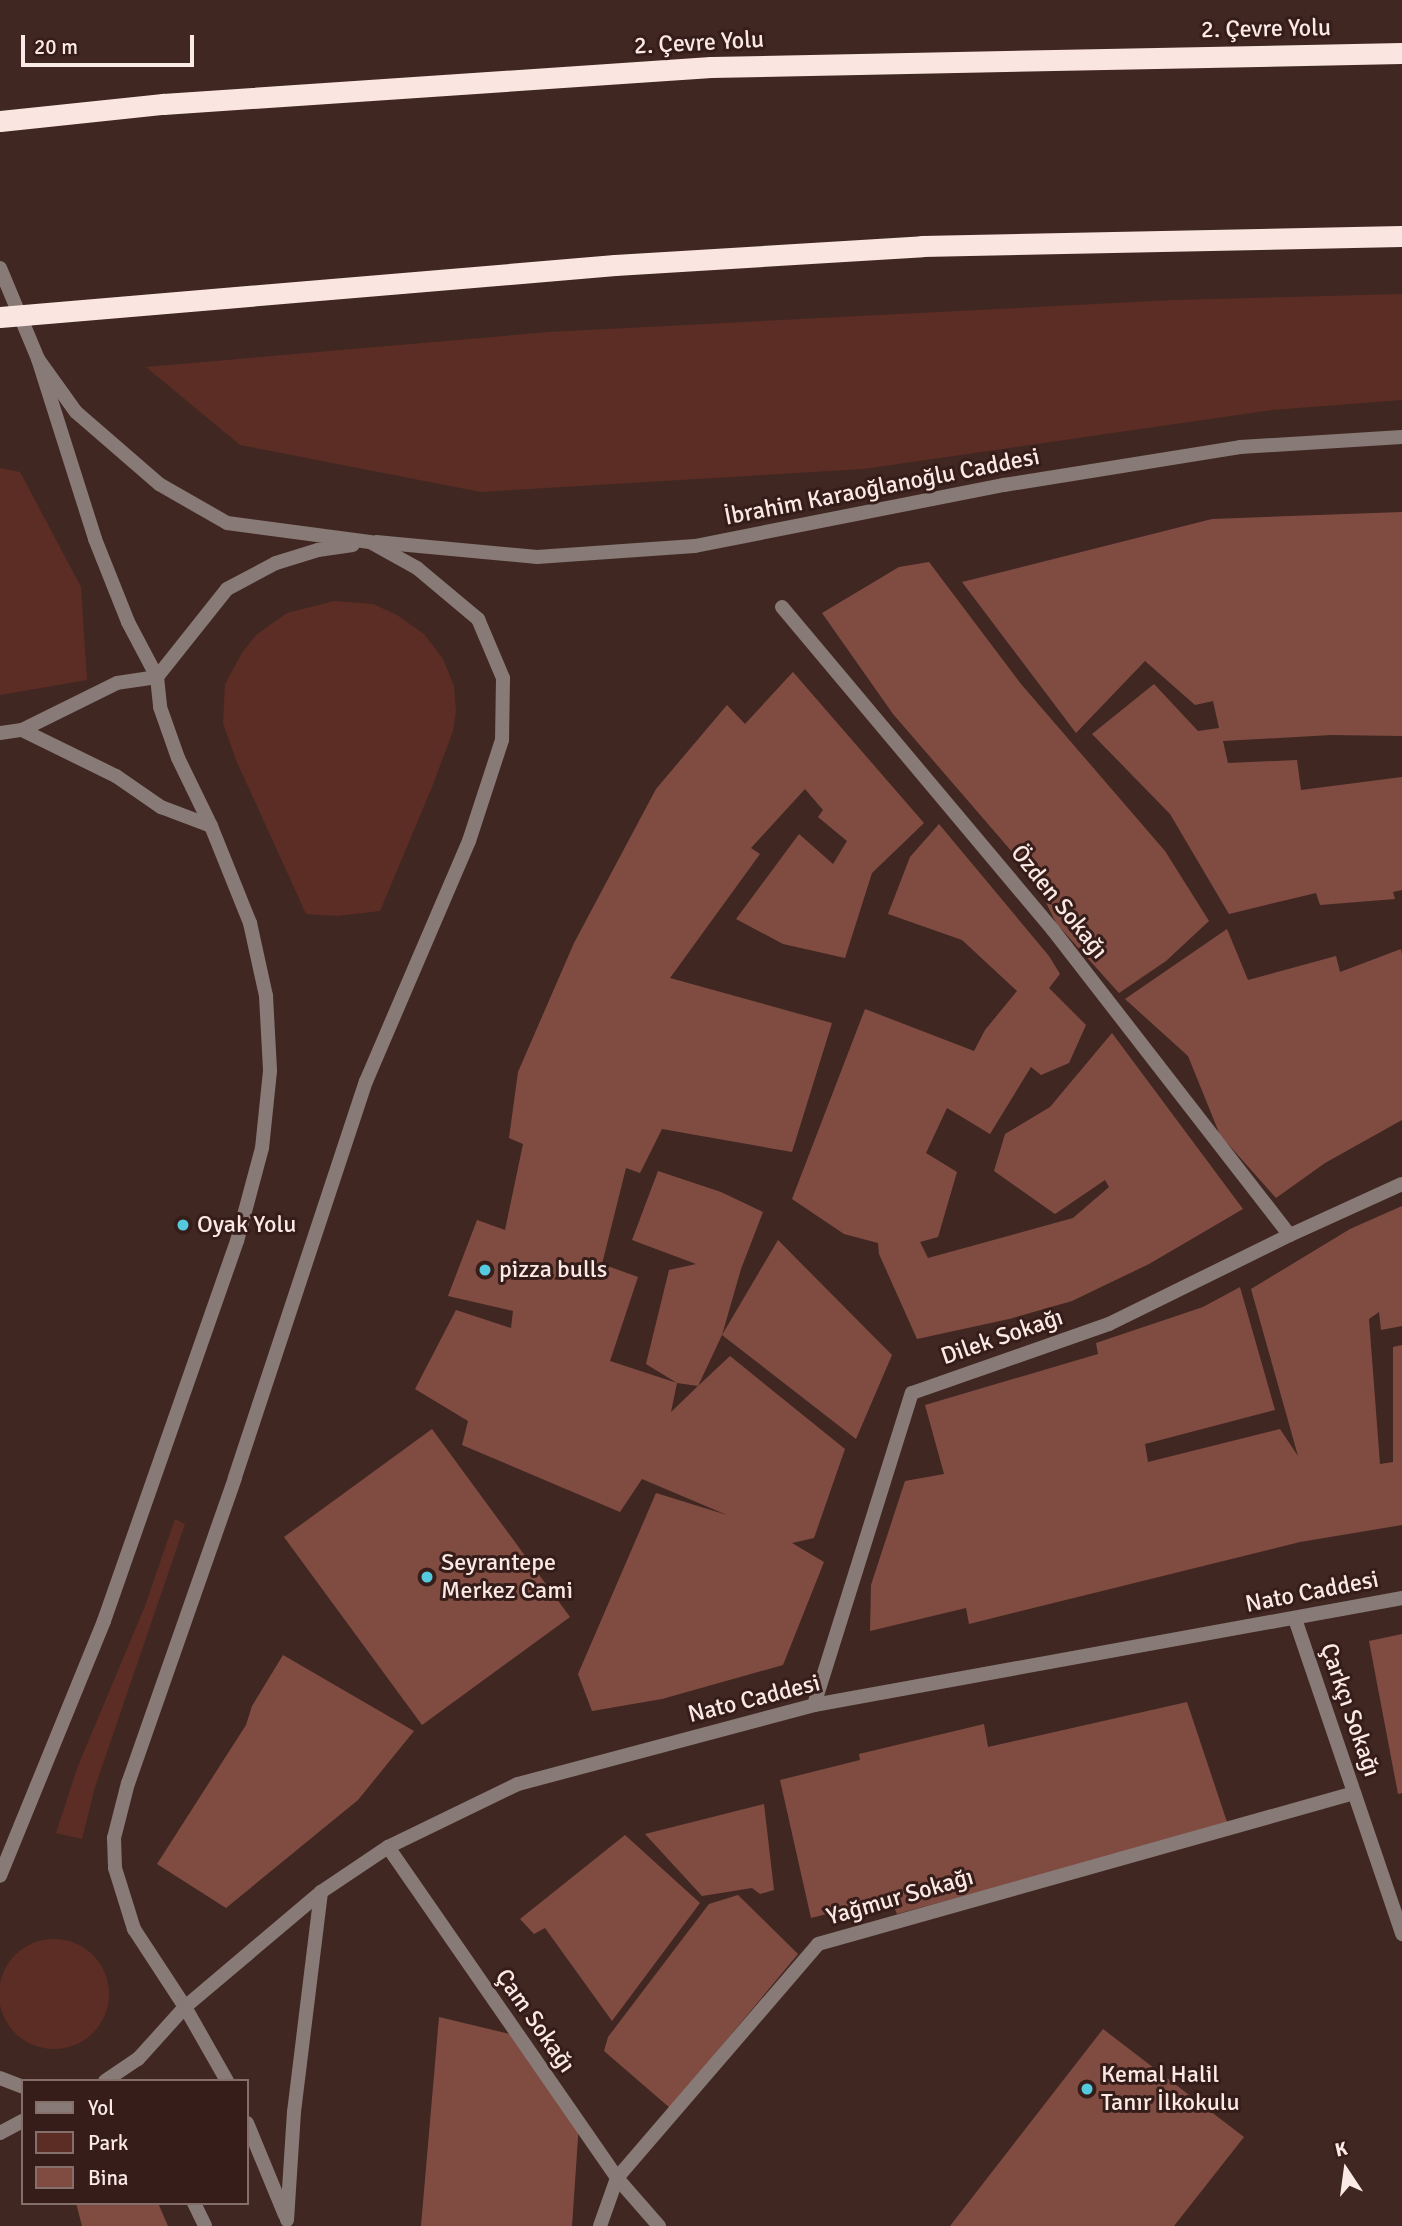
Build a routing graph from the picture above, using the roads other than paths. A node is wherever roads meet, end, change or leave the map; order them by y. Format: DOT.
graph roads {
  1 [pos="1402,53"];
  2 [pos="0,121"];
  3 [pos="1402,236"];
  4 [pos="0,268"];
  5 [pos="0,317"];
  6 [pos="38,359"];
  7 [pos="1402,437"];
  8 [pos="370,542"];
  9 [pos="782,607"];
  10 [pos="157,677"];
  11 [pos="22,730"];
  12 [pos="0,733"];
  13 [pos="211,826"];
  14 [pos="1402,1184"];
  15 [pos="1290,1235"];
  16 [pos="1402,1598"];
  17 [pos="1294,1619"];
  18 [pos="814,1705"];
  19 [pos="1354,1793"];
  20 [pos="388,1847"];
  21 [pos="0,1876"];
  22 [pos="321,1892"];
  23 [pos="1402,1934"];
  24 [pos="184,2007"];
  25 [pos="0,2078"];
  26 [pos="108,2079"];
  27 [pos="226,2079"];
  28 [pos="21,2086"];
  29 [pos="21,2122"];
  30 [pos="248,2125"];
  31 [pos="0,2133"];
  32 [pos="617,2178"];
  33 [pos="195,2205"];
  34 [pos="289,2223"];
  35 [pos="205,2226"];
  36 [pos="600,2226"];
  37 [pos="659,2226"];
  1 -- 2 [label="highway, 2. Çevre Yolu"];
  3 -- 5 [label="highway"];
  4 -- 6 [label="street"];
  6 -- 8 [label="street"];
  6 -- 10 [label="street"];
  7 -- 8 [label="street, İbrahim Karaoğlanoğlu Caddesi"];
  8 -- 10 [label="street"];
  8 -- 24 [label="street"];
  9 -- 15 [label="street, Özden Sokağı"];
  10 -- 11 [label="street"];
  10 -- 13 [label="street"];
  11 -- 12 [label="street"];
  11 -- 13 [label="street"];
  13 -- 21 [label="street"];
  14 -- 15 [label="street, Dilek Sokağı"];
  15 -- 18 [label="street, Dilek Sokağı"];
  16 -- 17 [label="street, Nato Caddesi"];
  17 -- 18 [label="street, Nato Caddesi"];
  17 -- 19 [label="street, Çarkçı Sokağı"];
  18 -- 20 [label="street, Nato Caddesi"];
  19 -- 23 [label="street, Çarkçı Sokağı"];
  19 -- 32 [label="street, Yağmur Sokağı"];
  20 -- 22 [label="street, Nato Caddesi"];
  20 -- 32 [label="street, Çam Sokağı"];
  22 -- 24 [label="street, Nato Caddesi"];
  22 -- 34 [label="street"];
  24 -- 26 [label="street, Nato Caddesi"];
  24 -- 27 [label="street"];
  25 -- 28 [label="street"];
  29 -- 31 [label="street"];
  30 -- 34 [label="street"];
  32 -- 36 [label="street"];
  32 -- 37 [label="street"];
  33 -- 35 [label="street"];
}
